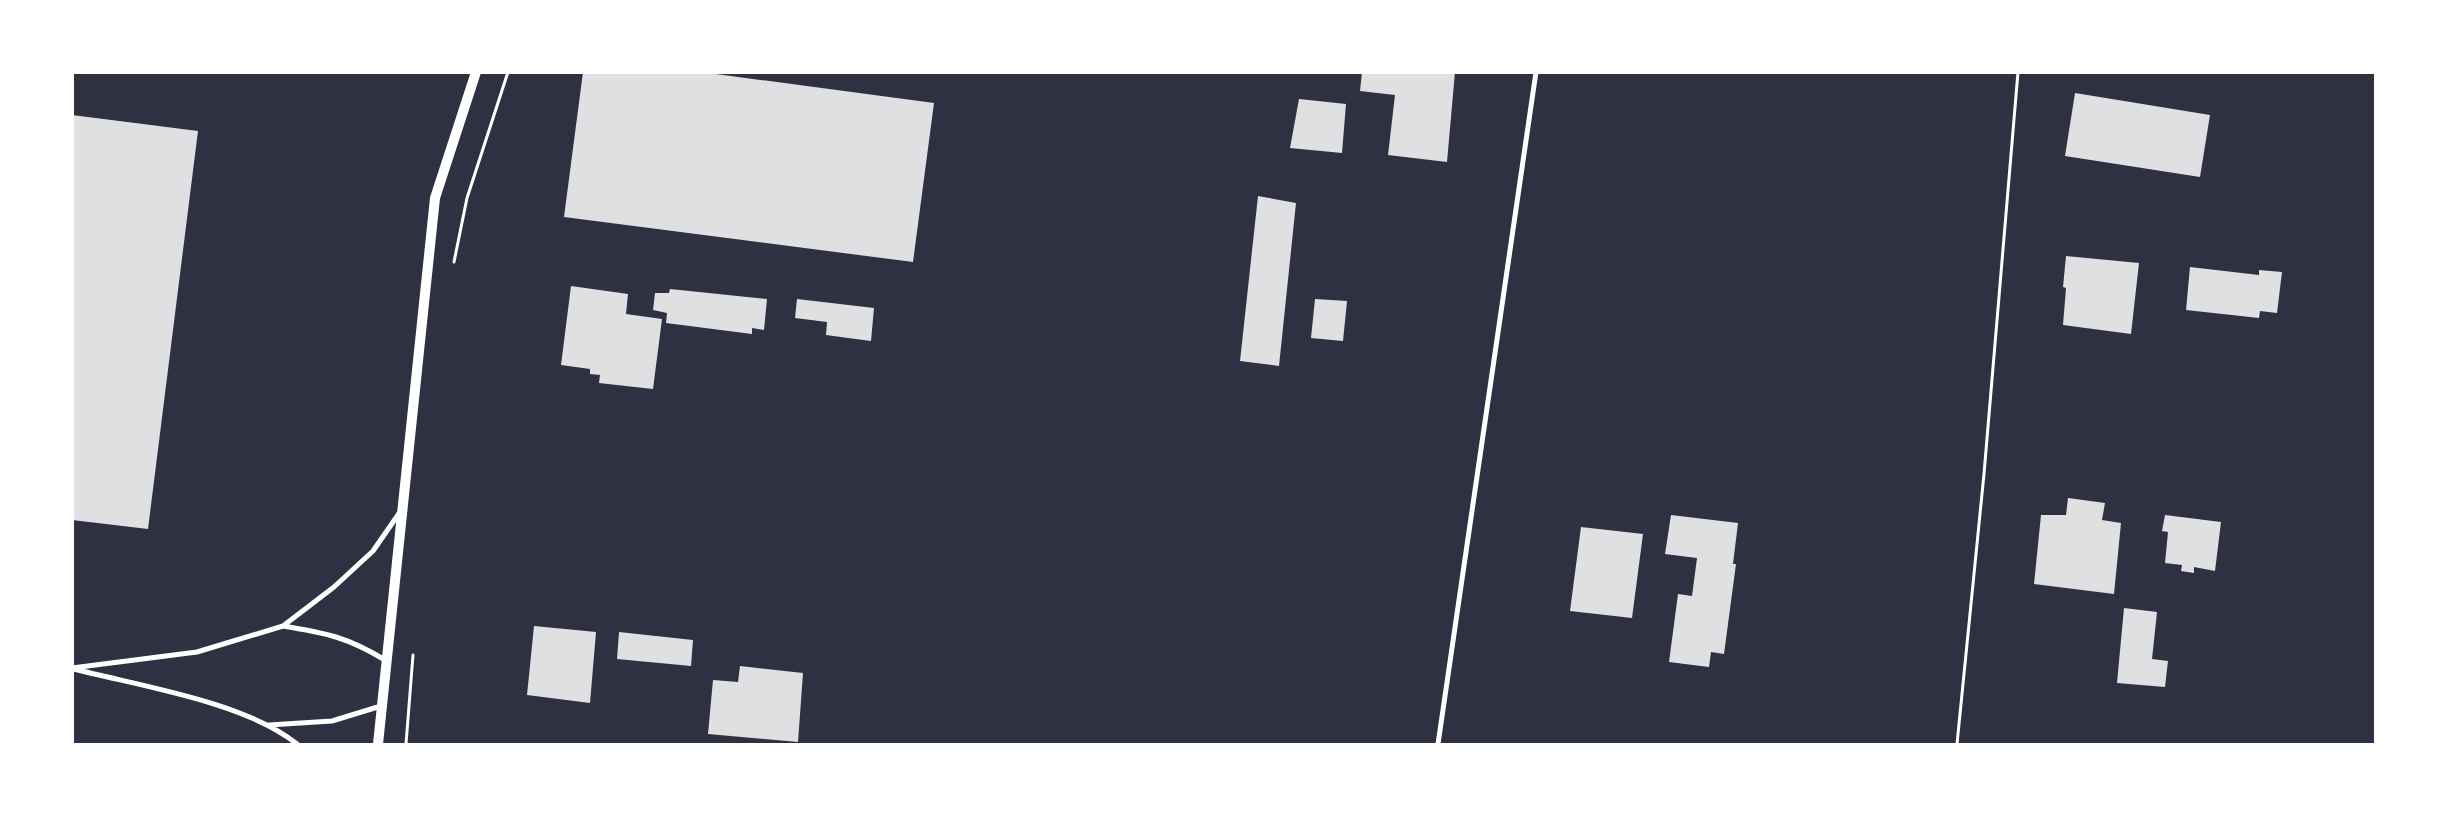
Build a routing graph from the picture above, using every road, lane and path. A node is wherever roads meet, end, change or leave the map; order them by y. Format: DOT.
graph roads {
  1 [pos="476,72"];
  2 [pos="508,72"];
  3 [pos="1536,72"];
  4 [pos="2018,72"];
  5 [pos="454,266"];
  6 [pos="402,509"];
  7 [pos="283,626"];
  8 [pos="414,646"];
  9 [pos="385,660"];
  10 [pos="72,669"];
  11 [pos="382,706"];
  12 [pos="269,725"];
  13 [pos="297,744"];
  14 [pos="378,744"];
  15 [pos="406,744"];
  16 [pos="1438,744"];
  17 [pos="1957,744"];
  1 -- 6 [label="main road"];
  2 -- 5 [label="path"];
  3 -- 16 [label="street"];
  4 -- 17 [label="path"];
  6 -- 7 [label="street"];
  6 -- 9 [label="main road"];
  7 -- 9 [label="street"];
  7 -- 10 [label="street"];
  8 -- 15 [label="path"];
  9 -- 11 [label="main road"];
  10 -- 12 [label="street"];
  11 -- 12 [label="street"];
  11 -- 14 [label="main road"];
  12 -- 13 [label="street"];
}
